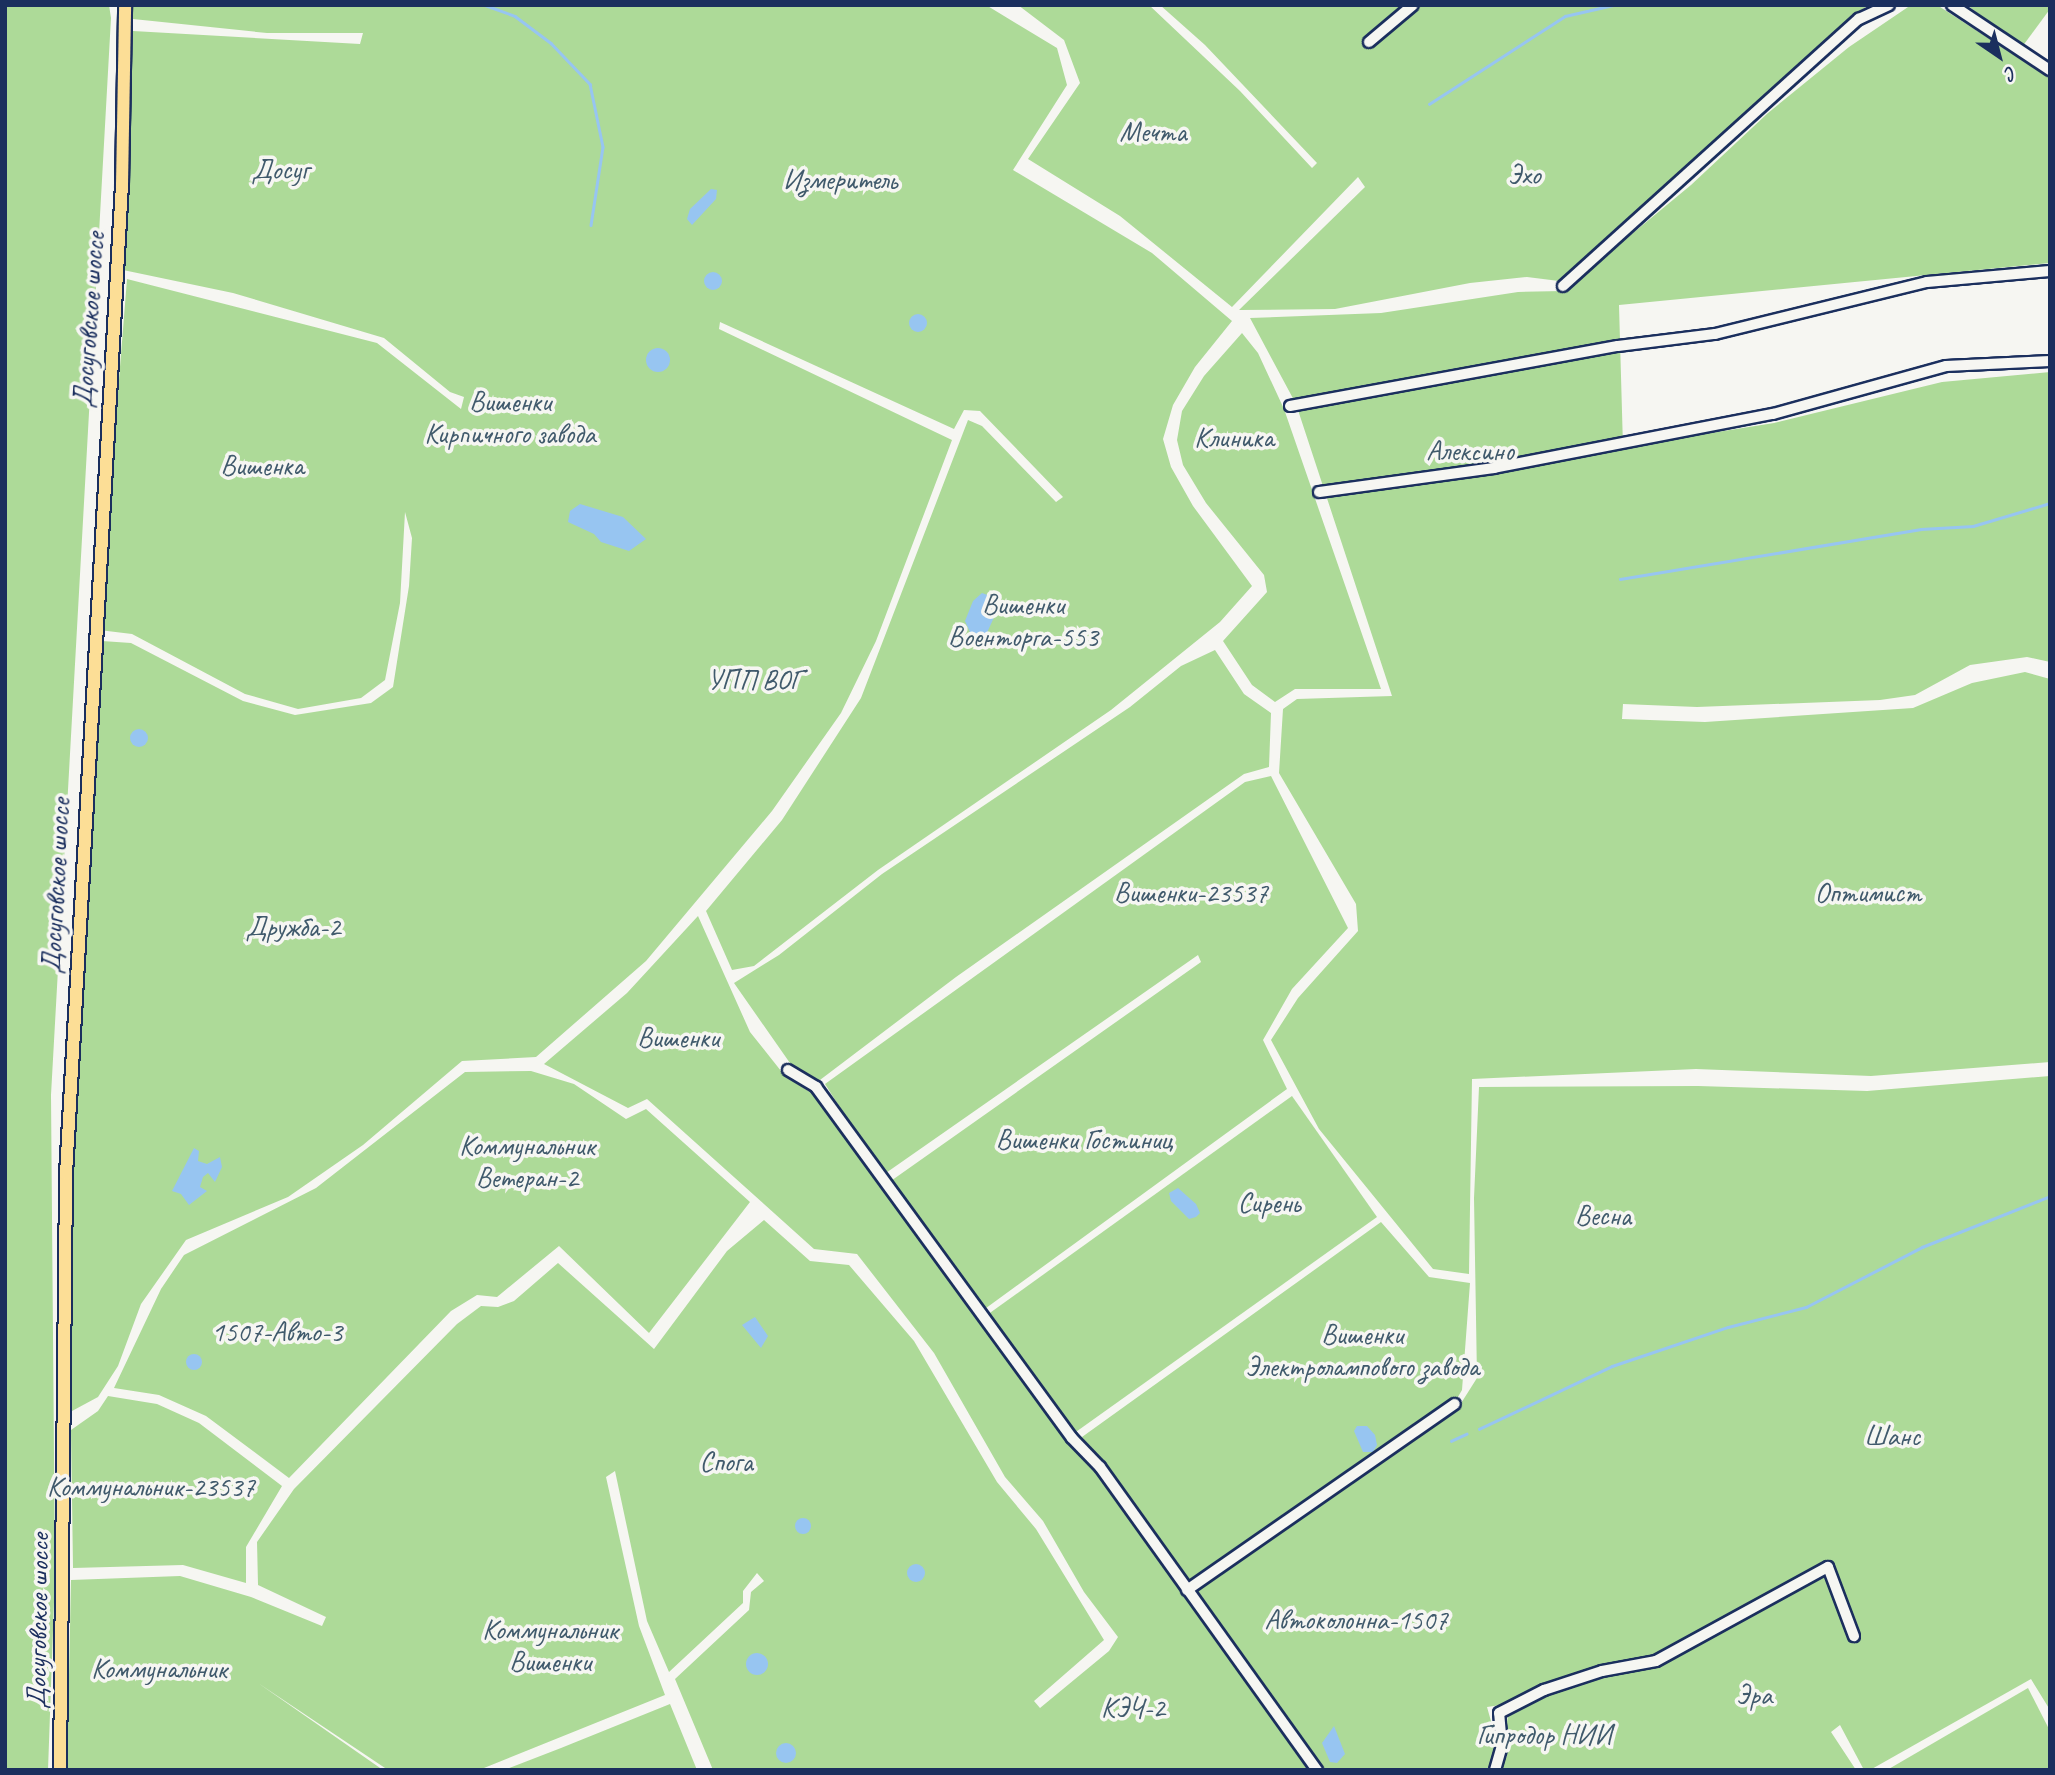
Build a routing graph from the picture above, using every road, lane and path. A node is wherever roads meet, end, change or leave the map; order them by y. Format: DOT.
graph roads {
  1 [pos="125,5"];
  2 [pos="1413,5"];
  3 [pos="1889,5"];
  4 [pos="1952,5"];
  5 [pos="1369,42"];
  6 [pos="2050,70"];
  7 [pos="2050,271"];
  8 [pos="1563,286"];
  9 [pos="2050,361"];
  10 [pos="1290,407"];
  11 [pos="1319,492"];
  12 [pos="788,1070"];
  13 [pos="1455,1404"];
  14 [pos="1187,1590"];
  15 [pos="1854,1636"];
  16 [pos="60,1770"];
  17 [pos="1317,1770"];
  18 [pos="1495,1770"];
  1 -- 16 [label="main road, Досуговское шоссе"];
  2 -- 5 [label="street"];
  3 -- 8 [label="street"];
  4 -- 6 [label="street"];
  7 -- 10 [label="street"];
  9 -- 11 [label="street"];
  12 -- 14 [label="street"];
  13 -- 14 [label="street"];
  14 -- 17 [label="street"];
  15 -- 18 [label="street"];
}
